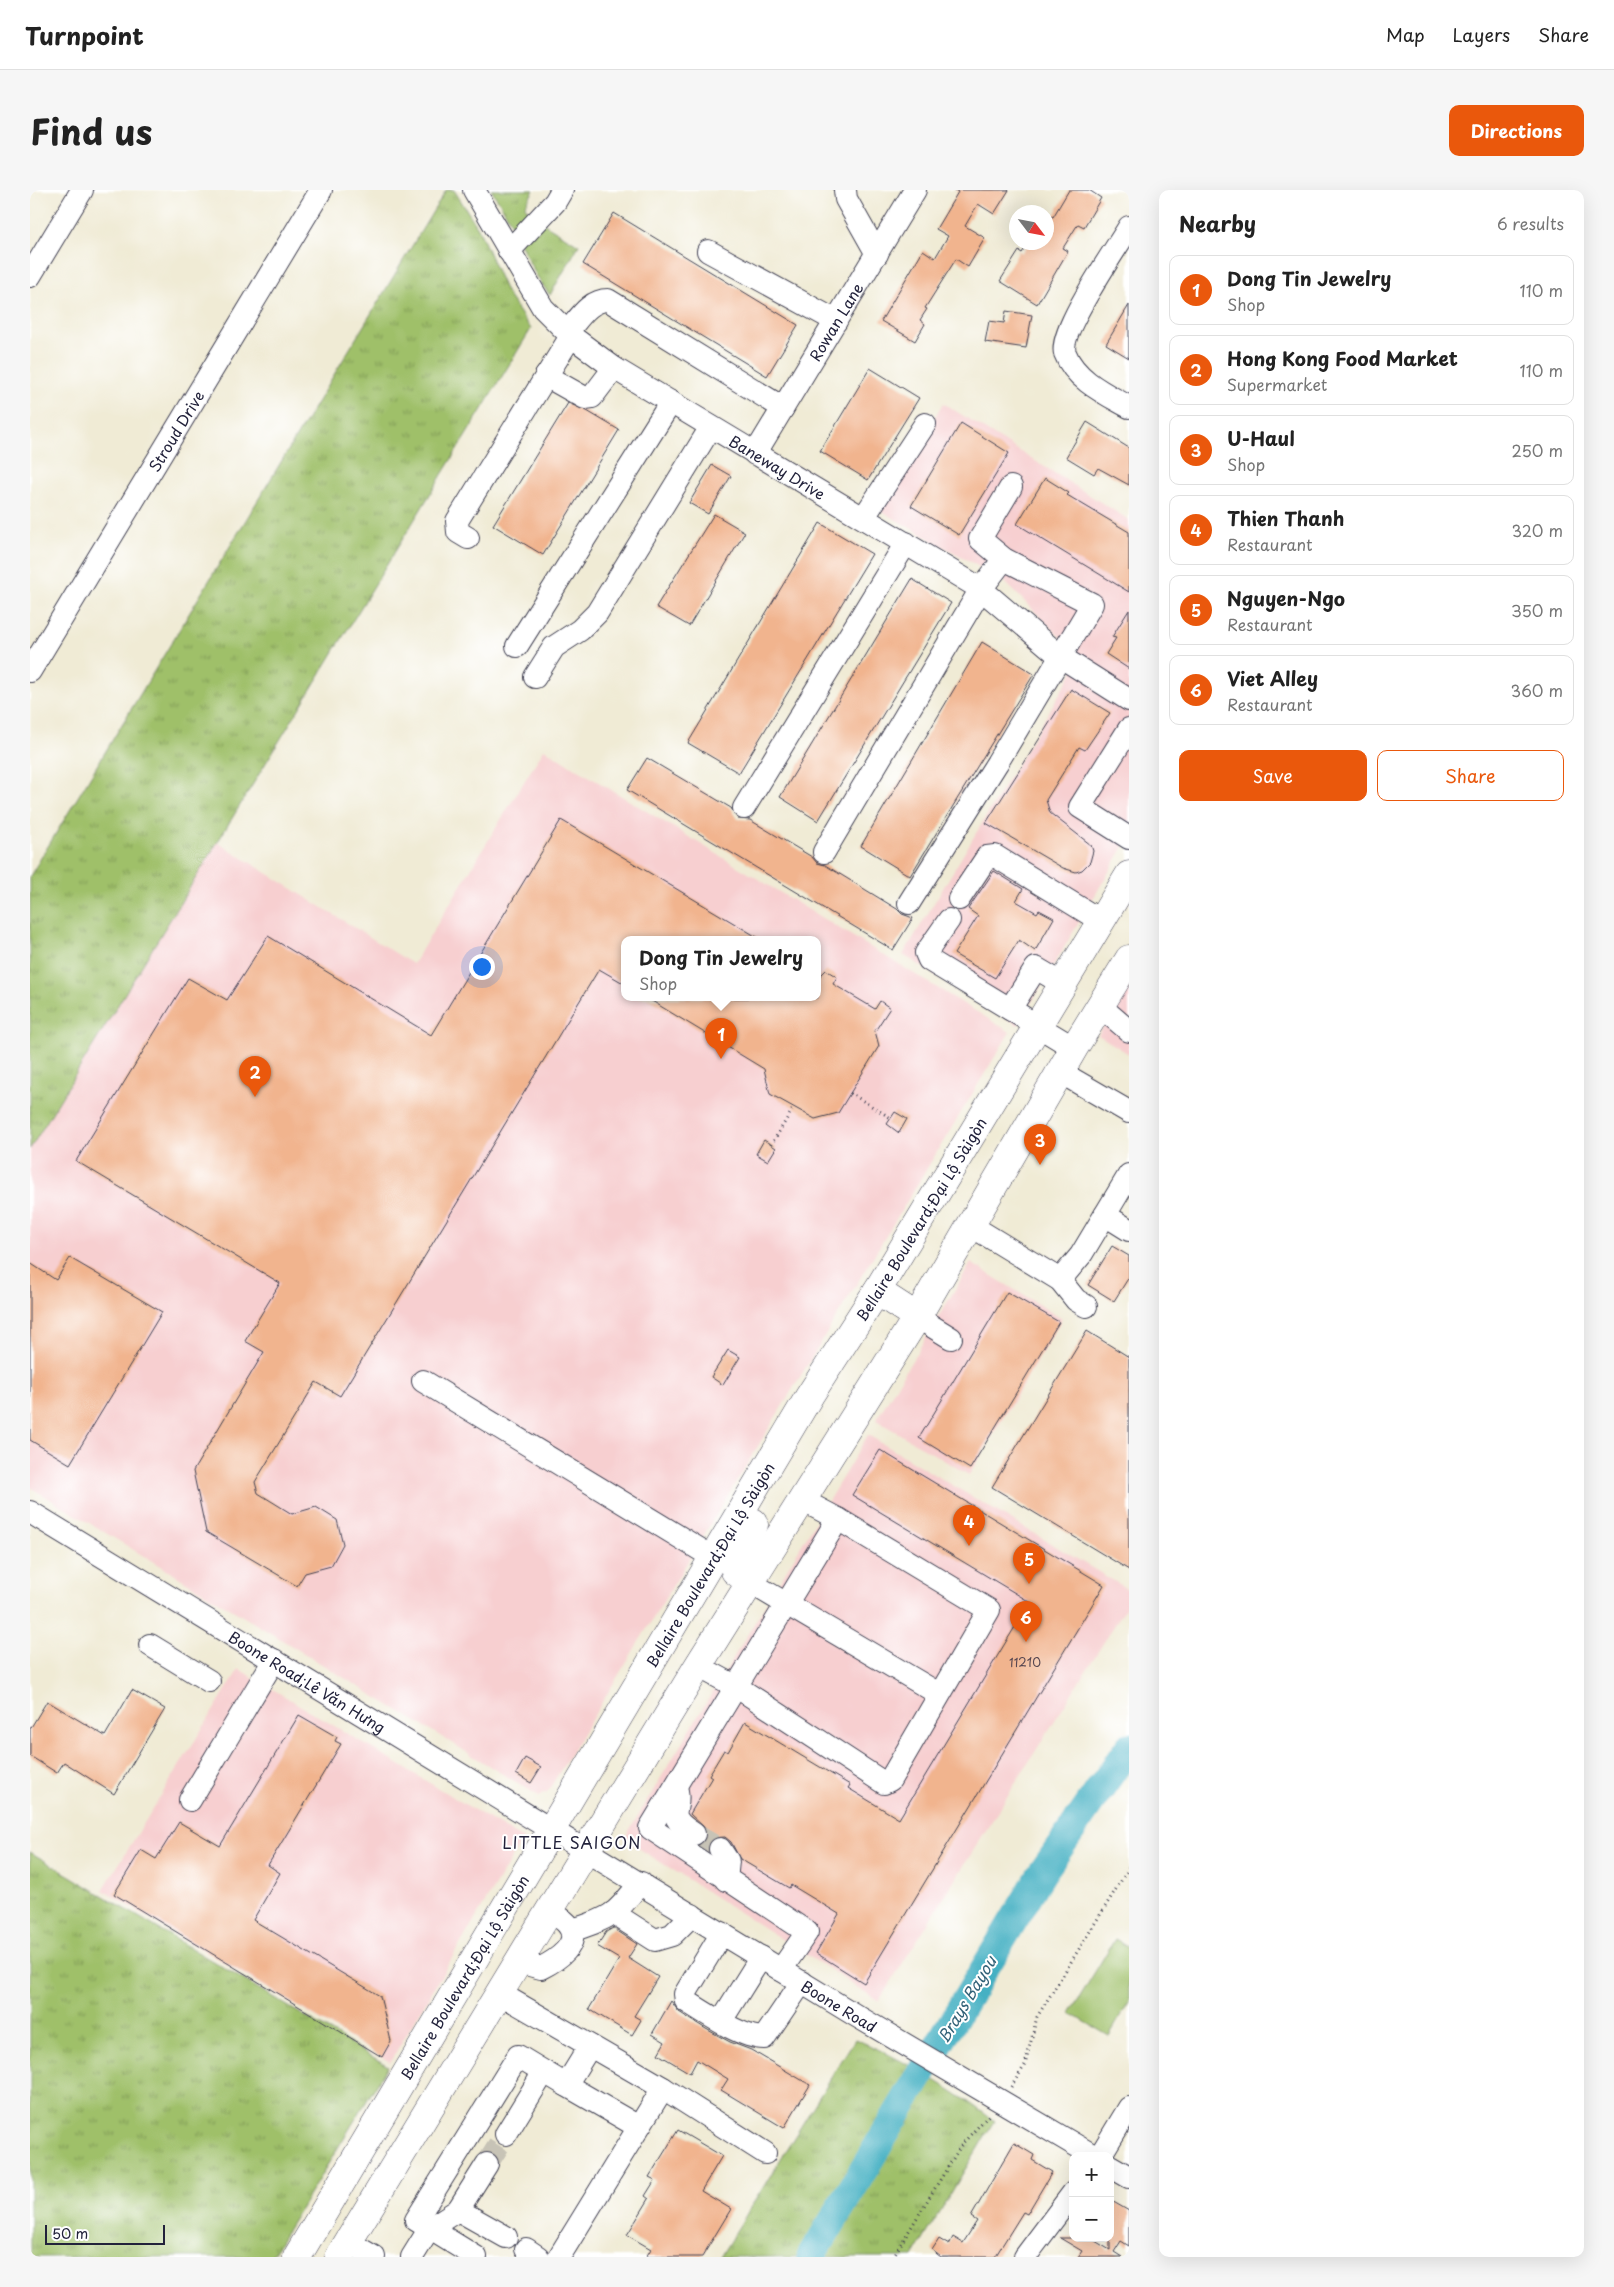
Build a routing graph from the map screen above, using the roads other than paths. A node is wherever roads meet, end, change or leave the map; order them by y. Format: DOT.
graph roads {
  1 [pos="82,190"];
  2 [pos="321,190"];
  3 [pos="474,190"];
  4 [pos="562,190"];
  5 [pos="844,190"];
  6 [pos="915,190"];
  7 [pos="1129,227"];
  8 [pos="509,251"];
  9 [pos="708,251"];
  10 [pos="877,254"];
  11 [pos="30,276"];
  12 [pos="836,321"];
  13 [pos="569,334"];
  14 [pos="614,368"];
  15 [pos="546,376"];
  16 [pos="672,402"];
  17 [pos="783,408"];
  18 [pos="1129,408"];
  19 [pos="925,424"];
  20 [pos="712,427"];
  21 [pos="755,454"];
  22 [pos="1011,487"];
  23 [pos="864,517"];
  24 [pos="468,538"];
  25 [pos="906,543"];
  26 [pos="1004,559"];
  27 [pos="981,589"];
  28 [pos="516,646"];
  29 [pos="1062,657"];
  30 [pos="30,671"];
  31 [pos="535,677"];
  32 [pos="1129,700"];
  33 [pos="1129,729"];
  34 [pos="744,808"];
  35 [pos="1129,838"];
  36 [pos="824,852"];
  37 [pos="1129,876"];
  38 [pos="959,899"];
  39 [pos="909,903"];
  40 [pos="949,920"];
  41 [pos="1101,921"];
  42 [pos="1129,959"];
  43 [pos="1063,984"];
  44 [pos="1100,1006"];
  45 [pos="1010,1009"];
  46 [pos="1036,1026"];
  47 [pos="1129,1031"];
  48 [pos="1074,1048"];
  49 [pos="1060,1072"];
  50 [pos="1129,1112"];
  51 [pos="1129,1175"];
  52 [pos="1105,1216"];
  53 [pos="970,1225"];
  54 [pos="1129,1230"];
  55 [pos="1060,1280"];
  56 [pos="877,1291"];
  57 [pos="1086,1306"];
  58 [pos="917,1317"];
  59 [pos="951,1338"];
  60 [pos="423,1381"];
  61 [pos="802,1500"];
  62 [pos="746,1502"];
  63 [pos="30,1512"];
  64 [pos="838,1519"];
  65 [pos="714,1558"];
  66 [pos="751,1583"];
  67 [pos="787,1604"];
  68 [pos="150,1645"];
  69 [pos="274,1660"];
  70 [pos="698,1666"];
  71 [pos="209,1681"];
  72 [pos="737,1687"];
  73 [pos="939,1694"];
  74 [pos="675,1786"];
  75 [pos="190,1800"];
  76 [pos="552,1830"];
  77 [pos="694,1834"];
  78 [pos="720,1849"];
  79 [pos="586,1850"];
  80 [pos="726,1880"];
  81 [pos="641,1883"];
  82 [pos="549,1911"];
  83 [pos="613,1913"];
  84 [pos="692,1915"];
  85 [pos="572,1930"];
  86 [pos="722,1933"];
  87 [pos="761,1957"];
  88 [pos="518,1962"];
  89 [pos="781,1970"];
  90 [pos="802,1982"];
  91 [pos="499,1993"];
  92 [pos="721,2021"];
  93 [pos="590,2046"];
  94 [pos="417,2056"];
  95 [pos="544,2072"];
  96 [pos="449,2076"];
  97 [pos="566,2085"];
  98 [pos="663,2088"];
  99 [pos="1129,2108"];
  100 [pos="637,2126"];
  101 [pos="506,2134"];
  102 [pos="1086,2152"];
  103 [pos="1102,2152"];
  104 [pos="765,2153"];
  105 [pos="487,2164"];
  106 [pos="1114,2168"];
  107 [pos="1129,2177"];
  108 [pos="1071,2197"];
  109 [pos="458,2210"];
  110 [pos="318,2222"];
  111 [pos="430,2228"];
  112 [pos="506,2237"];
  113 [pos="344,2249"];
  114 [pos="296,2257"];
  115 [pos="374,2257"];
  116 [pos="412,2257"];
  117 [pos="476,2257"];
  118 [pos="559,2257"];
  119 [pos="1025,2257"];
  1 -- 11 [label="street"];
  2 -- 30 [label="street, Stroud Drive"];
  3 -- 8 [label="street, Baneway Drive"];
  4 -- 8 [label="street"];
  5 -- 10 [label="street"];
  6 -- 10 [label="street, Rowan Lane"];
  7 -- 18 [label="street"];
  8 -- 13 [label="street, Baneway Drive"];
  9 -- 12 [label="street"];
  10 -- 12 [label="street, Rowan Lane"];
  12 -- 17 [label="street, Rowan Lane"];
  13 -- 14 [label="street, Baneway Drive"];
  13 -- 15 [label="street"];
  13 -- 17 [label="street"];
  14 -- 15 [label="street"];
  14 -- 16 [label="street, Baneway Drive"];
  15 -- 24 [label="street"];
  16 -- 20 [label="street, Baneway Drive"];
  16 -- 28 [label="street"];
  17 -- 21 [label="street, Rowan Lane"];
  19 -- 23 [label="street"];
  20 -- 21 [label="street, Baneway Drive"];
  20 -- 31 [label="street"];
  21 -- 23 [label="street, Baneway Drive"];
  22 -- 26 [label="street"];
  23 -- 25 [label="street, Baneway Drive"];
  25 -- 27 [label="street, Baneway Drive"];
  25 -- 34 [label="street"];
  26 -- 27 [label="street"];
  26 -- 29 [label="street"];
  27 -- 29 [label="street, Baneway Drive"];
  27 -- 36 [label="street"];
  29 -- 32 [label="street, Baneway Drive"];
  29 -- 39 [label="street"];
  33 -- 35 [label="street"];
  37 -- 41 [label="main road, Bellaire Boulevard;Đại Lộ Sàigòn"];
  38 -- 41 [label="street"];
  40 -- 45 [label="street"];
  41 -- 43 [label="main road, Bellaire Boulevard;Đại Lộ Sàigòn"];
  42 -- 44 [label="main road"];
  43 -- 45 [label="street"];
  43 -- 46 [label="main road, Bellaire Boulevard;Đại Lộ Sàigòn"];
  44 -- 47 [label="street"];
  44 -- 48 [label="main road"];
  45 -- 46 [label="street"];
  46 -- 48 [label="street"];
  46 -- 56 [label="main road, Bellaire Boulevard;Đại Lộ Sàigòn"];
  48 -- 49 [label="main road"];
  49 -- 50 [label="street"];
  49 -- 53 [label="main road"];
  51 -- 52 [label="street"];
  52 -- 54 [label="street"];
  52 -- 55 [label="street"];
  53 -- 55 [label="street"];
  53 -- 58 [label="main road"];
  55 -- 57 [label="street"];
  56 -- 58 [label="main road"];
  56 -- 62 [label="main road, Bellaire Boulevard;Đại Lộ Sàigòn"];
  58 -- 59 [label="street"];
  58 -- 61 [label="main road"];
  60 -- 65 [label="street"];
  61 -- 64 [label="street"];
  61 -- 66 [label="main road"];
  62 -- 65 [label="main road, Bellaire Boulevard;Đại Lộ Sàigòn"];
  62 -- 66 [label="main road"];
  63 -- 69 [label="street, Boone Road;Lê Văn Hưng"];
  64 -- 67 [label="street"];
  64 -- 73 [label="street"];
  65 -- 76 [label="main road, Bellaire Boulevard;Đại Lộ Sàigòn"];
  66 -- 67 [label="street"];
  66 -- 70 [label="main road"];
  67 -- 72 [label="street"];
  67 -- 73 [label="street"];
  68 -- 71 [label="street"];
  69 -- 75 [label="street"];
  69 -- 76 [label="street, Boone Road;Lê Văn Hưng"];
  70 -- 72 [label="street"];
  70 -- 79 [label="main road"];
  72 -- 73 [label="street"];
  72 -- 74 [label="street"];
  74 -- 77 [label="street"];
  74 -- 80 [label="street"];
  76 -- 79 [label="street, Boone Road;Lê Văn Hưng"];
  76 -- 94 [label="main road, Bellaire Boulevard;Đại Lộ Sàigòn"];
  78 -- 80 [label="street"];
  79 -- 81 [label="street, Boone Road"];
  79 -- 82 [label="main road"];
  80 -- 89 [label="street"];
  81 -- 83 [label="street"];
  81 -- 84 [label="street, Boone Road"];
  82 -- 85 [label="street"];
  82 -- 88 [label="main road"];
  83 -- 84 [label="street"];
  83 -- 85 [label="street"];
  84 -- 86 [label="street, Boone Road"];
  85 -- 88 [label="street"];
  86 -- 87 [label="street, Boone Road"];
  86 -- 92 [label="street"];
  87 -- 89 [label="street, Boone Road"];
  87 -- 92 [label="street"];
  88 -- 91 [label="main road"];
  89 -- 90 [label="street, Boone Road"];
  90 -- 92 [label="street"];
  90 -- 102 [label="street, Boone Road"];
  91 -- 93 [label="street"];
  91 -- 96 [label="main road"];
  93 -- 97 [label="street"];
  93 -- 98 [label="street"];
  94 -- 96 [label="main road"];
  94 -- 110 [label="main road, Bellaire Boulevard;Đại Lộ Sàigòn"];
  95 -- 97 [label="street"];
  95 -- 101 [label="street"];
  95 -- 111 [label="street"];
  96 -- 113 [label="main road"];
  97 -- 100 [label="street"];
  98 -- 100 [label="street"];
  98 -- 104 [label="street"];
  99 -- 103 [label="street"];
  100 -- 118 [label="street"];
  105 -- 109 [label="street"];
  106 -- 107 [label="street"];
  108 -- 119 [label="street"];
  109 -- 111 [label="street"];
  109 -- 112 [label="street"];
  110 -- 113 [label="main road"];
  110 -- 114 [label="main road, Bellaire Boulevard;Đại Lộ Sàigòn"];
  111 -- 116 [label="street"];
  111 -- 117 [label="street"];
  113 -- 115 [label="street"];
}
